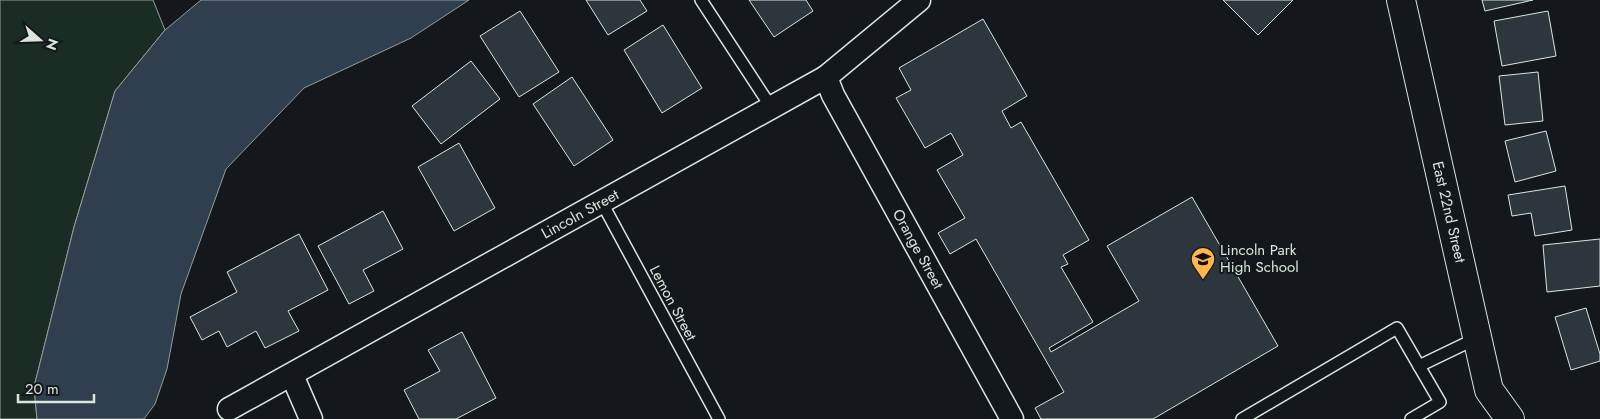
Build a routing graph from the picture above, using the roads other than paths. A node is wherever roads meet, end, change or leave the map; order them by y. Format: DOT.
graph roads {
  1 [pos="701,0"];
  2 [pos="919,0"];
  3 [pos="1401,0"];
  4 [pos="826,77"];
  5 [pos="772,107"];
  6 [pos="602,202"];
  7 [pos="1478,338"];
  8 [pos="1419,366"];
  9 [pos="292,375"];
  10 [pos="229,409"];
  11 [pos="311,419"];
  12 [pos="719,419"];
  13 [pos="1012,419"];
  14 [pos="1242,419"];
  15 [pos="1412,419"];
  16 [pos="1510,419"];
  1 -- 5 [label="lane"];
  2 -- 4 [label="street, Lincoln Street"];
  3 -- 7 [label="street, East 22nd Street"];
  4 -- 5 [label="street, Lincoln Street"];
  4 -- 13 [label="street, Orange Street"];
  5 -- 6 [label="street, Lincoln Street"];
  6 -- 9 [label="street, Lincoln Street"];
  6 -- 12 [label="lane, Lemon Street"];
  7 -- 8 [label="lane"];
  7 -- 16 [label="street, East 22nd Street"];
  8 -- 14 [label="lane"];
  8 -- 15 [label="lane"];
  9 -- 10 [label="street, Lincoln Street"];
  9 -- 11 [label="street"];
}
